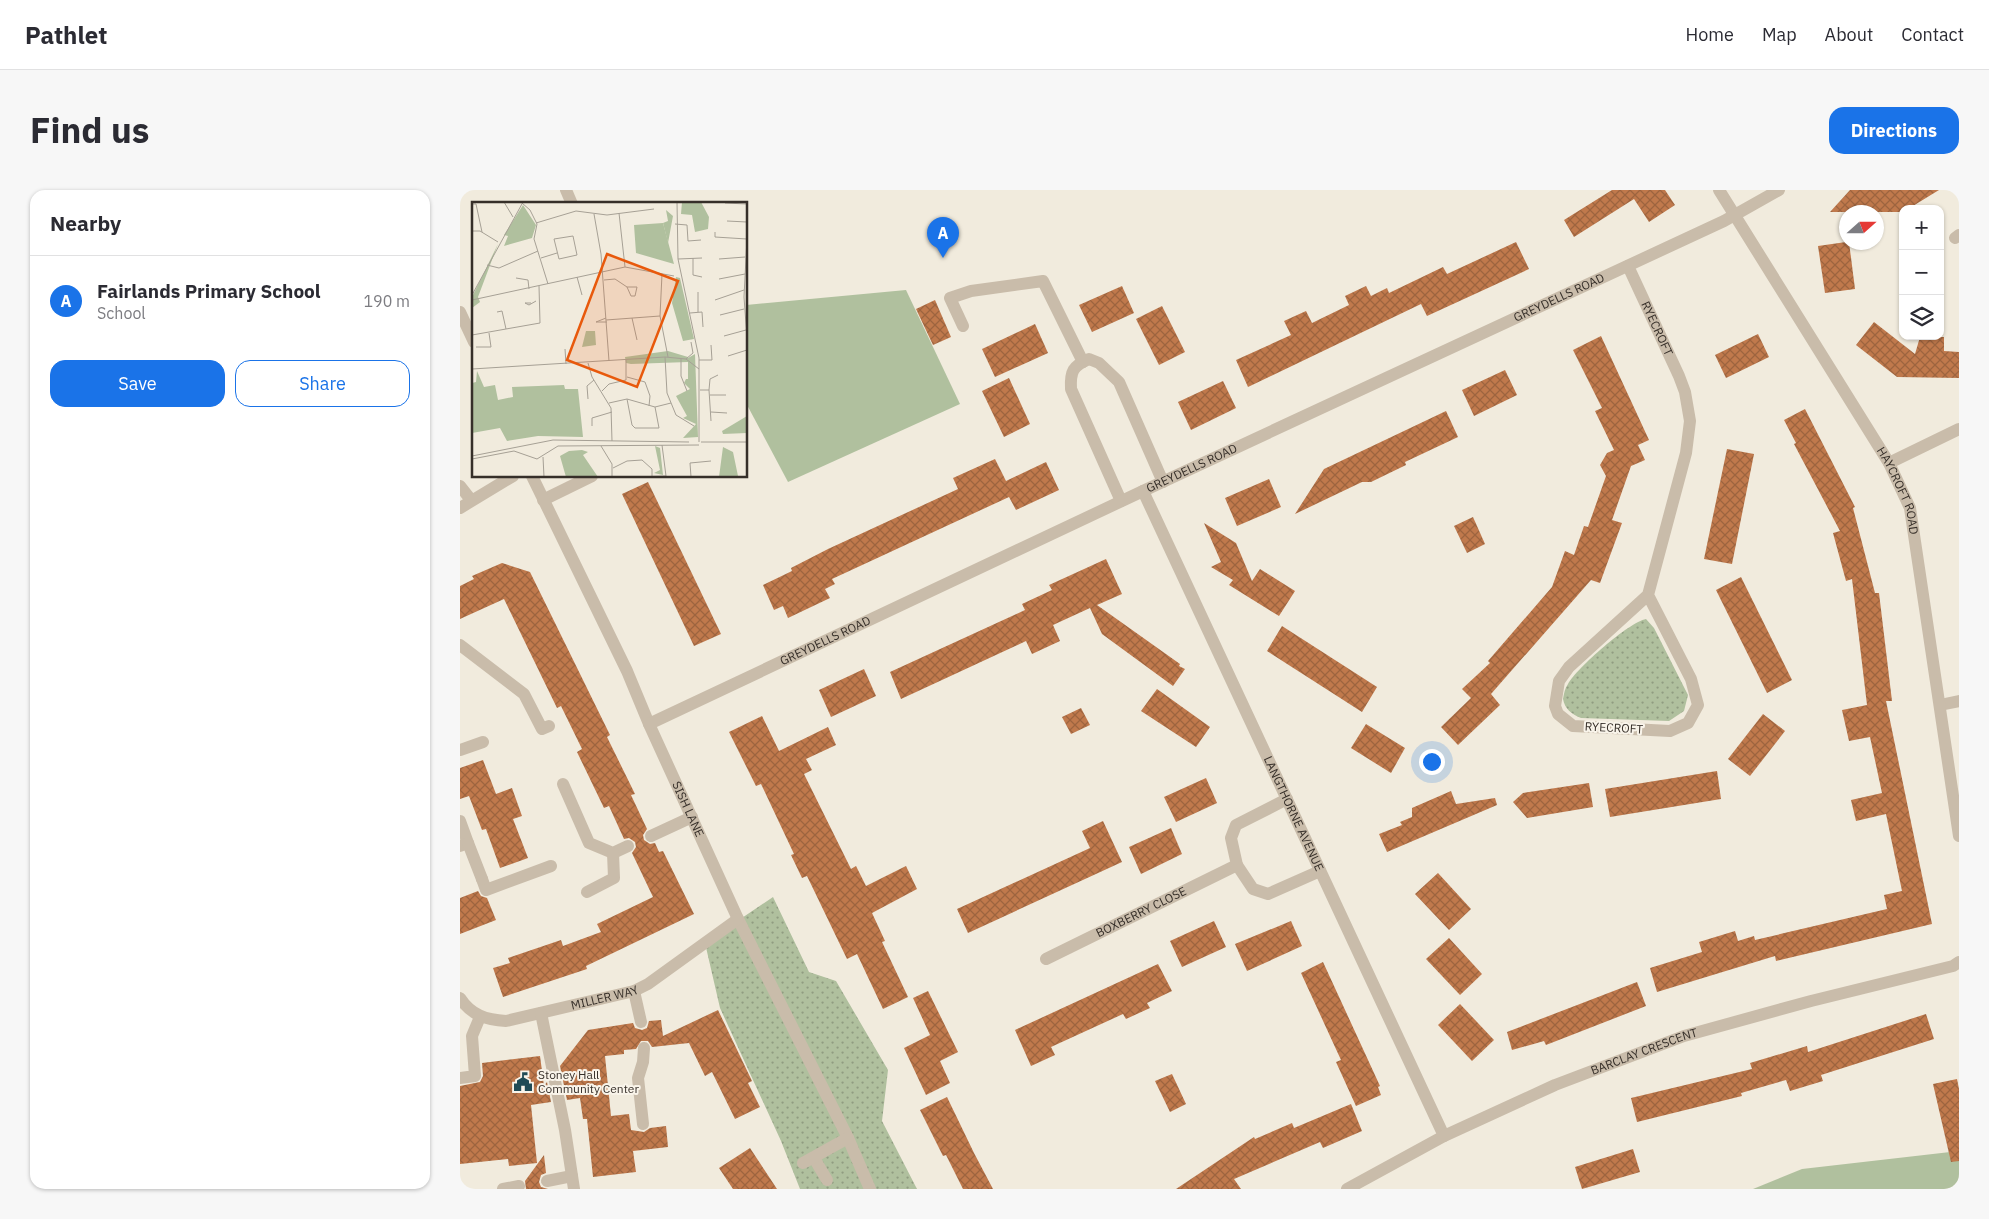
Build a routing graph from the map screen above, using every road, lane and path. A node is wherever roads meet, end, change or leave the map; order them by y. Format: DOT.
graph roads {
  1 [pos="566,190"];
  2 [pos="1719,190"];
  3 [pos="1779,190"];
  4 [pos="571,202"];
  5 [pos="1736,216"];
  6 [pos="1628,266"];
  7 [pos="460,312"];
  8 [pos="964,326"];
  9 [pos="472,338"];
  10 [pos="1083,362"];
  11 [pos="1959,429"];
  12 [pos="1889,463"];
  13 [pos="510,478"];
  14 [pos="533,478"];
  15 [pos="588,478"];
  16 [pos="1163,482"];
  17 [pos="460,486"];
  18 [pos="1143,491"];
  19 [pos="471,500"];
  20 [pos="543,500"];
  21 [pos="1121,501"];
  22 [pos="460,508"];
  23 [pos="1648,595"];
  24 [pos="460,645"];
  25 [pos="1959,701"];
  26 [pos="1940,706"];
  27 [pos="649,724"];
  28 [pos="549,726"];
  29 [pos="483,742"];
  30 [pos="460,750"];
  31 [pos="1954,782"];
  32 [pos="563,784"];
  33 [pos="1286,799"];
  34 [pos="692,817"];
  35 [pos="460,821"];
  36 [pos="651,836"];
  37 [pos="1959,836"];
  38 [pos="464,844"];
  39 [pos="628,846"];
  40 [pos="613,853"];
  41 [pos="1237,865"];
  42 [pos="551,866"];
  43 [pos="1320,871"];
  44 [pos="587,892"];
  45 [pos="738,919"];
  46 [pos="1046,959"];
  47 [pos="1959,962"];
  48 [pos="634,991"];
  49 [pos="460,998"];
  50 [pos="541,1012"];
  51 [pos="480,1017"];
  52 [pos="641,1022"];
  53 [pos="644,1048"];
  54 [pos="460,1078"];
  55 [pos="643,1124"];
  56 [pos="1444,1136"];
  57 [pos="848,1138"];
  58 [pos="572,1176"];
  59 [pos="828,1180"];
  60 [pos="547,1181"];
  61 [pos="519,1186"];
  62 [pos="503,1189"];
  63 [pos="574,1189"];
  64 [pos="870,1189"];
  65 [pos="1346,1189"];
  1 -- 4 [label="street"];
  2 -- 5 [label="street, HAYCROFT ROAD"];
  3 -- 5 [label="street, GREYDELLS ROAD"];
  5 -- 6 [label="street, GREYDELLS ROAD"];
  5 -- 12 [label="street, HAYCROFT ROAD"];
  6 -- 16 [label="street, GREYDELLS ROAD"];
  6 -- 23 [label="street, RYECROFT"];
  7 -- 9 [label="street"];
  8 -- 10 [label="street"];
  10 -- 16 [label="street"];
  10 -- 21 [label="street"];
  11 -- 12 [label="street"];
  12 -- 26 [label="street, HAYCROFT ROAD"];
  13 -- 19 [label="street"];
  14 -- 20 [label="street, SISH LANE"];
  15 -- 20 [label="street"];
  16 -- 18 [label="street, GREYDELLS ROAD"];
  17 -- 19 [label="street"];
  18 -- 21 [label="street, GREYDELLS ROAD"];
  18 -- 33 [label="street, LANGTHORNE AVENUE"];
  19 -- 22 [label="street"];
  20 -- 27 [label="street, SISH LANE"];
  21 -- 27 [label="street, GREYDELLS ROAD"];
  23 -- 23 [label="street, RYECROFT"];
  24 -- 28 [label="street"];
  25 -- 26 [label="street"];
  26 -- 31 [label="street, HAYCROFT ROAD"];
  27 -- 34 [label="street, SISH LANE"];
  29 -- 30 [label="street"];
  31 -- 37 [label="street, HAYCROFT ROAD"];
  32 -- 40 [label="street"];
  33 -- 41 [label="street"];
  33 -- 43 [label="street, LANGTHORNE AVENUE"];
  34 -- 36 [label="street"];
  34 -- 45 [label="street, SISH LANE"];
  35 -- 38 [label="street"];
  38 -- 42 [label="street"];
  39 -- 40 [label="street"];
  40 -- 44 [label="street"];
  41 -- 43 [label="street"];
  41 -- 46 [label="street, BOXBERRY CLOSE"];
  43 -- 56 [label="street, LANGTHORNE AVENUE"];
  45 -- 48 [label="street, MILLER WAY"];
  45 -- 57 [label="street, SISH LANE"];
  47 -- 56 [label="street, BARCLAY CRESCENT"];
  48 -- 50 [label="street, MILLER WAY"];
  48 -- 52 [label="street"];
  49 -- 51 [label="street"];
  50 -- 51 [label="street, MILLER WAY"];
  50 -- 58 [label="street"];
  51 -- 54 [label="street"];
  53 -- 55 [label="street"];
  56 -- 65 [label="street, BARCLAY CRESCENT"];
  57 -- 59 [label="street"];
  57 -- 64 [label="street, SISH LANE"];
  58 -- 60 [label="street"];
  58 -- 63 [label="street"];
  61 -- 62 [label="street"];
}
